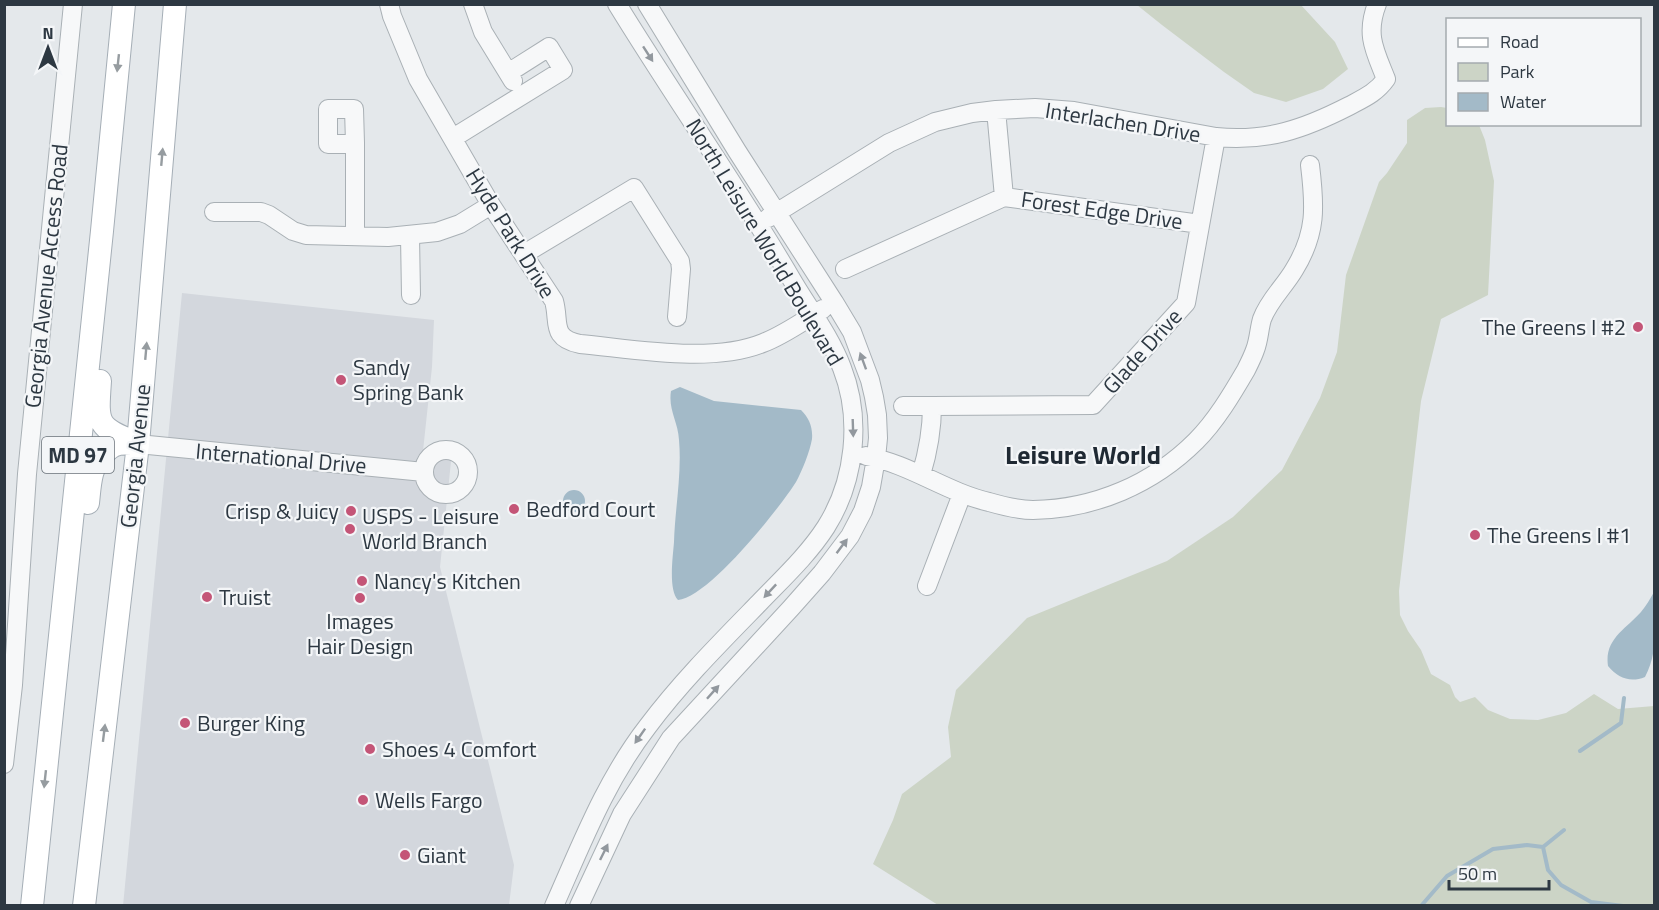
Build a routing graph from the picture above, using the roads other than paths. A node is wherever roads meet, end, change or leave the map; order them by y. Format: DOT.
graph roads {
  1 [pos="73,4"];
  2 [pos="124,4"];
  3 [pos="175,4"];
  4 [pos="389,4"];
  5 [pos="473,4"];
  6 [pos="617,4"];
  7 [pos="647,4"];
  8 [pos="1377,4"];
  9 [pos="508,73"];
  10 [pos="522,96"];
  11 [pos="996,110"];
  12 [pos="1216,137"];
  13 [pos="453,138"];
  14 [pos="355,144"];
  15 [pos="1310,165"];
  16 [pos="1004,196"];
  17 [pos="491,205"];
  18 [pos="214,212"];
  19 [pos="776,212"];
  20 [pos="759,224"];
  21 [pos="1200,224"];
  22 [pos="102,231"];
  23 [pos="355,236"];
  24 [pos="410,236"];
  25 [pos="524,254"];
  26 [pos="845,269"];
  27 [pos="411,296"];
  28 [pos="834,302"];
  29 [pos="813,315"];
  30 [pos="677,317"];
  31 [pos="903,406"];
  32 [pos="932,406"];
  33 [pos="138,444"];
  34 [pos="852,454"];
  35 [pos="876,458"];
  36 [pos="424,472"];
  37 [pos="921,475"];
  38 [pos="962,494"];
  39 [pos="927,586"];
  40 [pos="48,748"];
  41 [pos="4,764"];
  42 [pos="88,874"];
  43 [pos="32,906"];
  44 [pos="84,906"];
  45 [pos="89,906"];
  46 [pos="554,906"];
  47 [pos="579,906"];
  1 -- 41 [label="street, Georgia Avenue Access Road"];
  2 -- 22 [label="main road, MD 97, one-way"];
  33 -- 3 [label="main road, Georgia Avenue / MD 97, one-way"];
  4 -- 13 [label="street, Hyde Park Drive"];
  5 -- 9 [label="street"];
  6 -- 20 [label="street, North Leisure World Boulevard, one-way"];
  7 -- 19 [label="street, North Leisure World Boulevard"];
  8 -- 12 [label="street, Interlachen Drive"];
  9 -- 10 [label="street"];
  9 -- 10 [label="street"];
  10 -- 13 [label="street"];
  11 -- 12 [label="street, Interlachen Drive"];
  11 -- 16 [label="street, Forest Edge Drive"];
  11 -- 19 [label="street, Interlachen Drive"];
  12 -- 21 [label="street, Glade Drive"];
  13 -- 17 [label="street, Hyde Park Drive"];
  14 -- 23 [label="street"];
  15 -- 38 [label="street"];
  16 -- 21 [label="street, Forest Edge Drive"];
  16 -- 26 [label="street, Forest Edge Drive"];
  17 -- 24 [label="street"];
  17 -- 25 [label="street, Hyde Park Drive"];
  18 -- 23 [label="street"];
  19 -- 20 [label="street, Interlachen Drive"];
  19 -- 28 [label="street, North Leisure World Boulevard"];
  20 -- 29 [label="street, North Leisure World Boulevard"];
  21 -- 32 [label="street, Glade Drive"];
  22 -- 33 [label="main road"];
  22 -- 40 [label="main road, MD 97"];
  23 -- 24 [label="street"];
  24 -- 27 [label="street"];
  25 -- 29 [label="street, Hyde Park Drive"];
  25 -- 30 [label="street"];
  28 -- 29 [label="street, Hyde Park Drive"];
  35 -- 28 [label="street, North Leisure World Boulevard, one-way"];
  29 -- 34 [label="street, North Leisure World Boulevard, one-way"];
  31 -- 32 [label="street, Glade Drive"];
  32 -- 37 [label="street"];
  33 -- 36 [label="street, International Drive"];
  33 -- 40 [label="main road"];
  42 -- 33 [label="main road, Georgia Avenue / MD 97, one-way"];
  34 -- 35 [label="street"];
  34 -- 46 [label="street, North Leisure World Boulevard, one-way"];
  35 -- 37 [label="street"];
  47 -- 35 [label="street, North Leisure World Boulevard, one-way"];
  37 -- 38 [label="street"];
  38 -- 39 [label="street"];
  40 -- 43 [label="main road, MD 97, one-way"];
  42 -- 44 [label="main road, Georgia Avenue / MD 97"];
  42 -- 45 [label="main road"];
}
